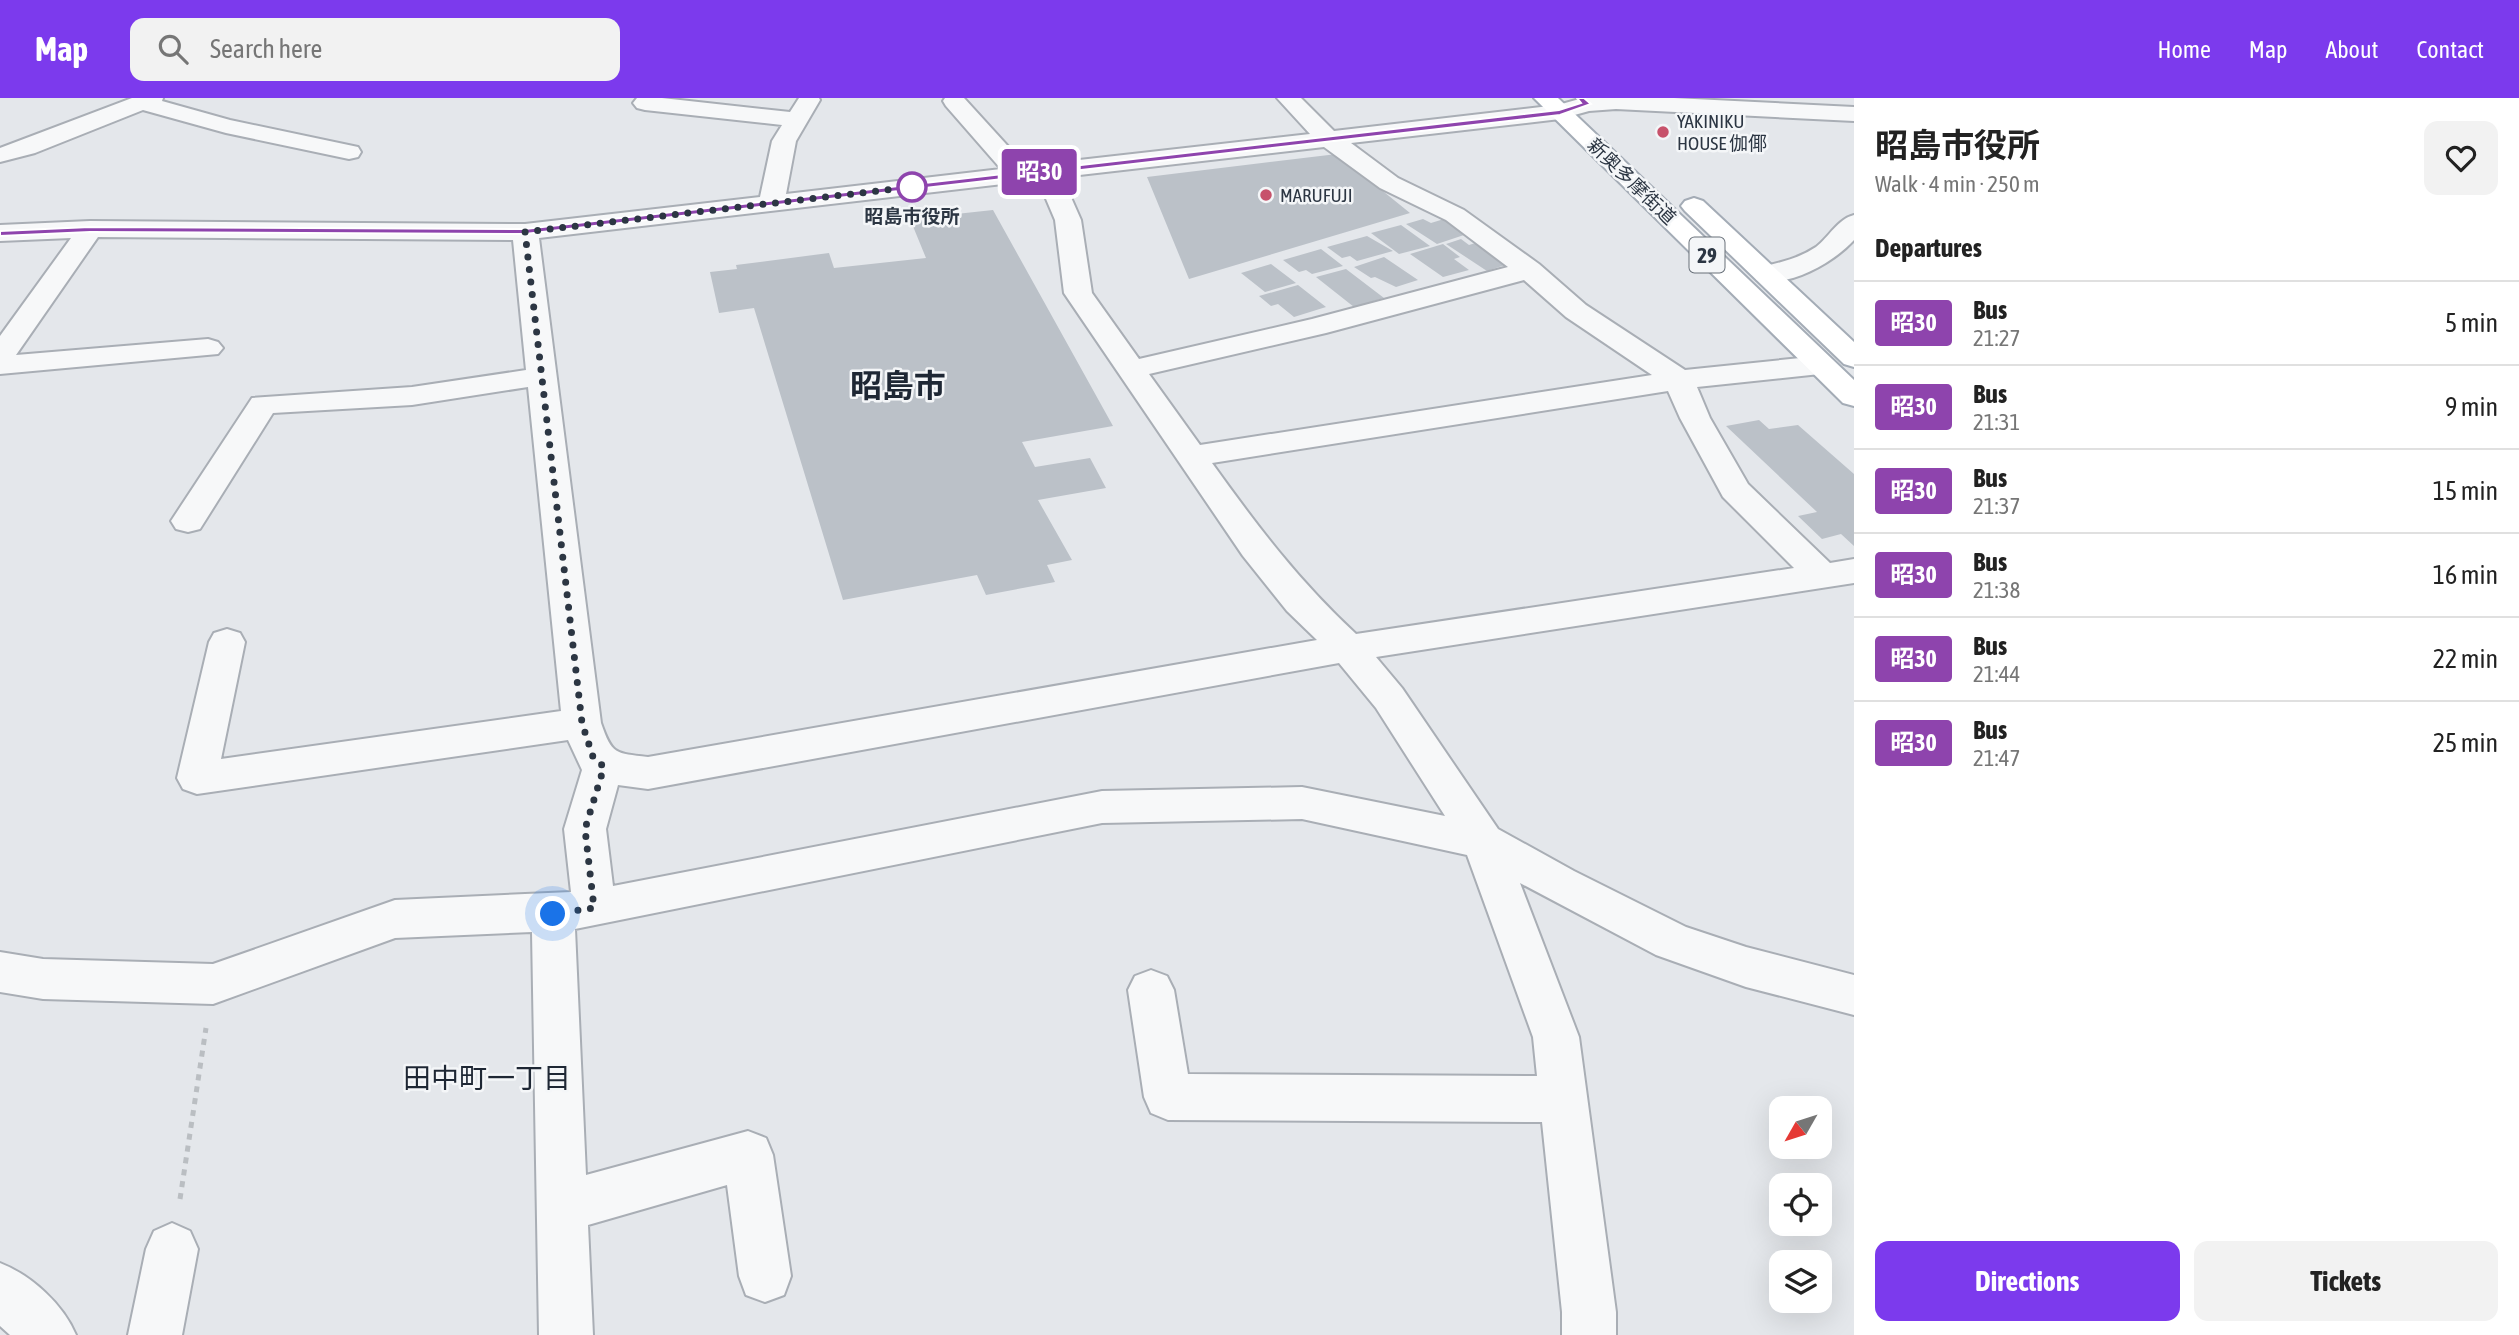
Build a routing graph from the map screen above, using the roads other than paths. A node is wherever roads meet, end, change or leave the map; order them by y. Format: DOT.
graph roads {
  1 [pos="810,98"];
  2 [pos="1288,98"];
  3 [pos="147,100"];
  4 [pos="954,101"];
  5 [pos="1713,102"];
  6 [pos="645,103"];
  7 [pos="1568,103"];
  8 [pos="1852,116"];
  9 [pos="796,120"];
  10 [pos="1615,131"];
  11 [pos="1328,138"];
  12 [pos="349,152"];
  13 [pos="0,155"];
  14 [pos="1033,173"];
  15 [pos="1672,184"];
  16 [pos="771,205"];
  17 [pos="1854,223"];
  18 [pos="90,229"];
  19 [pos="525,232"];
  20 [pos="0,233"];
  21 [pos="1529,270"];
  22 [pos="1767,274"];
  23 [pos="208,348"];
  24 [pos="0,357"];
  25 [pos="1854,358"];
  26 [pos="0,365"];
  27 [pos="1820,365"];
  28 [pos="1132,369"];
  29 [pos="543,376"];
  30 [pos="1679,380"];
  31 [pos="1854,397"];
  32 [pos="1192,456"];
  33 [pos="188,521"];
  34 [pos="1838,573"];
  35 [pos="227,642"];
  36 [pos="1348,648"];
  37 [pos="582,723"];
  38 [pos="604,767"];
  39 [pos="1483,841"];
  40 [pos="573,911"];
  41 [pos="0,972"];
  42 [pos="1151,990"];
  43 [pos="1854,995"];
  44 [pos="1563,1099"];
  45 [pos="563,1208"];
  46 [pos="172,1249"];
  47 [pos="765,1276"];
  48 [pos="0,1289"];
  49 [pos="49,1335"];
  50 [pos="155,1335"];
  51 [pos="566,1335"];
  52 [pos="1589,1335"];
  1 -- 9 [label="street"];
  2 -- 11 [label="street"];
  3 -- 12 [label="street"];
  3 -- 13 [label="street"];
  4 -- 14 [label="street"];
  5 -- 7 [label="street"];
  5 -- 8 [label="street"];
  6 -- 9 [label="street"];
  7 -- 10 [label="main road"];
  7 -- 11 [label="street"];
  7 -- 27 [label="main road, 新奥多摩街道 / 29"];
  9 -- 16 [label="street"];
  11 -- 14 [label="street"];
  11 -- 21 [label="street"];
  14 -- 16 [label="street"];
  14 -- 28 [label="street"];
  15 -- 22 [label="main road, 29"];
  16 -- 19 [label="street"];
  17 -- 22 [label="street"];
  18 -- 19 [label="street"];
  18 -- 20 [label="street"];
  18 -- 24 [label="street"];
  19 -- 29 [label="street"];
  21 -- 28 [label="street"];
  21 -- 30 [label="street"];
  22 -- 25 [label="main road, 29"];
  23 -- 26 [label="street"];
  27 -- 30 [label="street"];
  27 -- 31 [label="main road, 新奥多摩街道 / 29"];
  28 -- 32 [label="street"];
  29 -- 33 [label="street"];
  29 -- 37 [label="street"];
  30 -- 32 [label="street"];
  30 -- 34 [label="street"];
  32 -- 36 [label="street"];
  34 -- 36 [label="street"];
  35 -- 37 [label="street"];
  36 -- 38 [label="street"];
  36 -- 39 [label="street"];
  37 -- 38 [label="street"];
  38 -- 40 [label="street"];
  39 -- 40 [label="street"];
  39 -- 43 [label="street"];
  39 -- 44 [label="street"];
  40 -- 41 [label="street"];
  40 -- 45 [label="street"];
  42 -- 44 [label="street"];
  44 -- 52 [label="street"];
  45 -- 47 [label="street"];
  45 -- 51 [label="street"];
  46 -- 50 [label="street"];
  48 -- 49 [label="street"];
}
